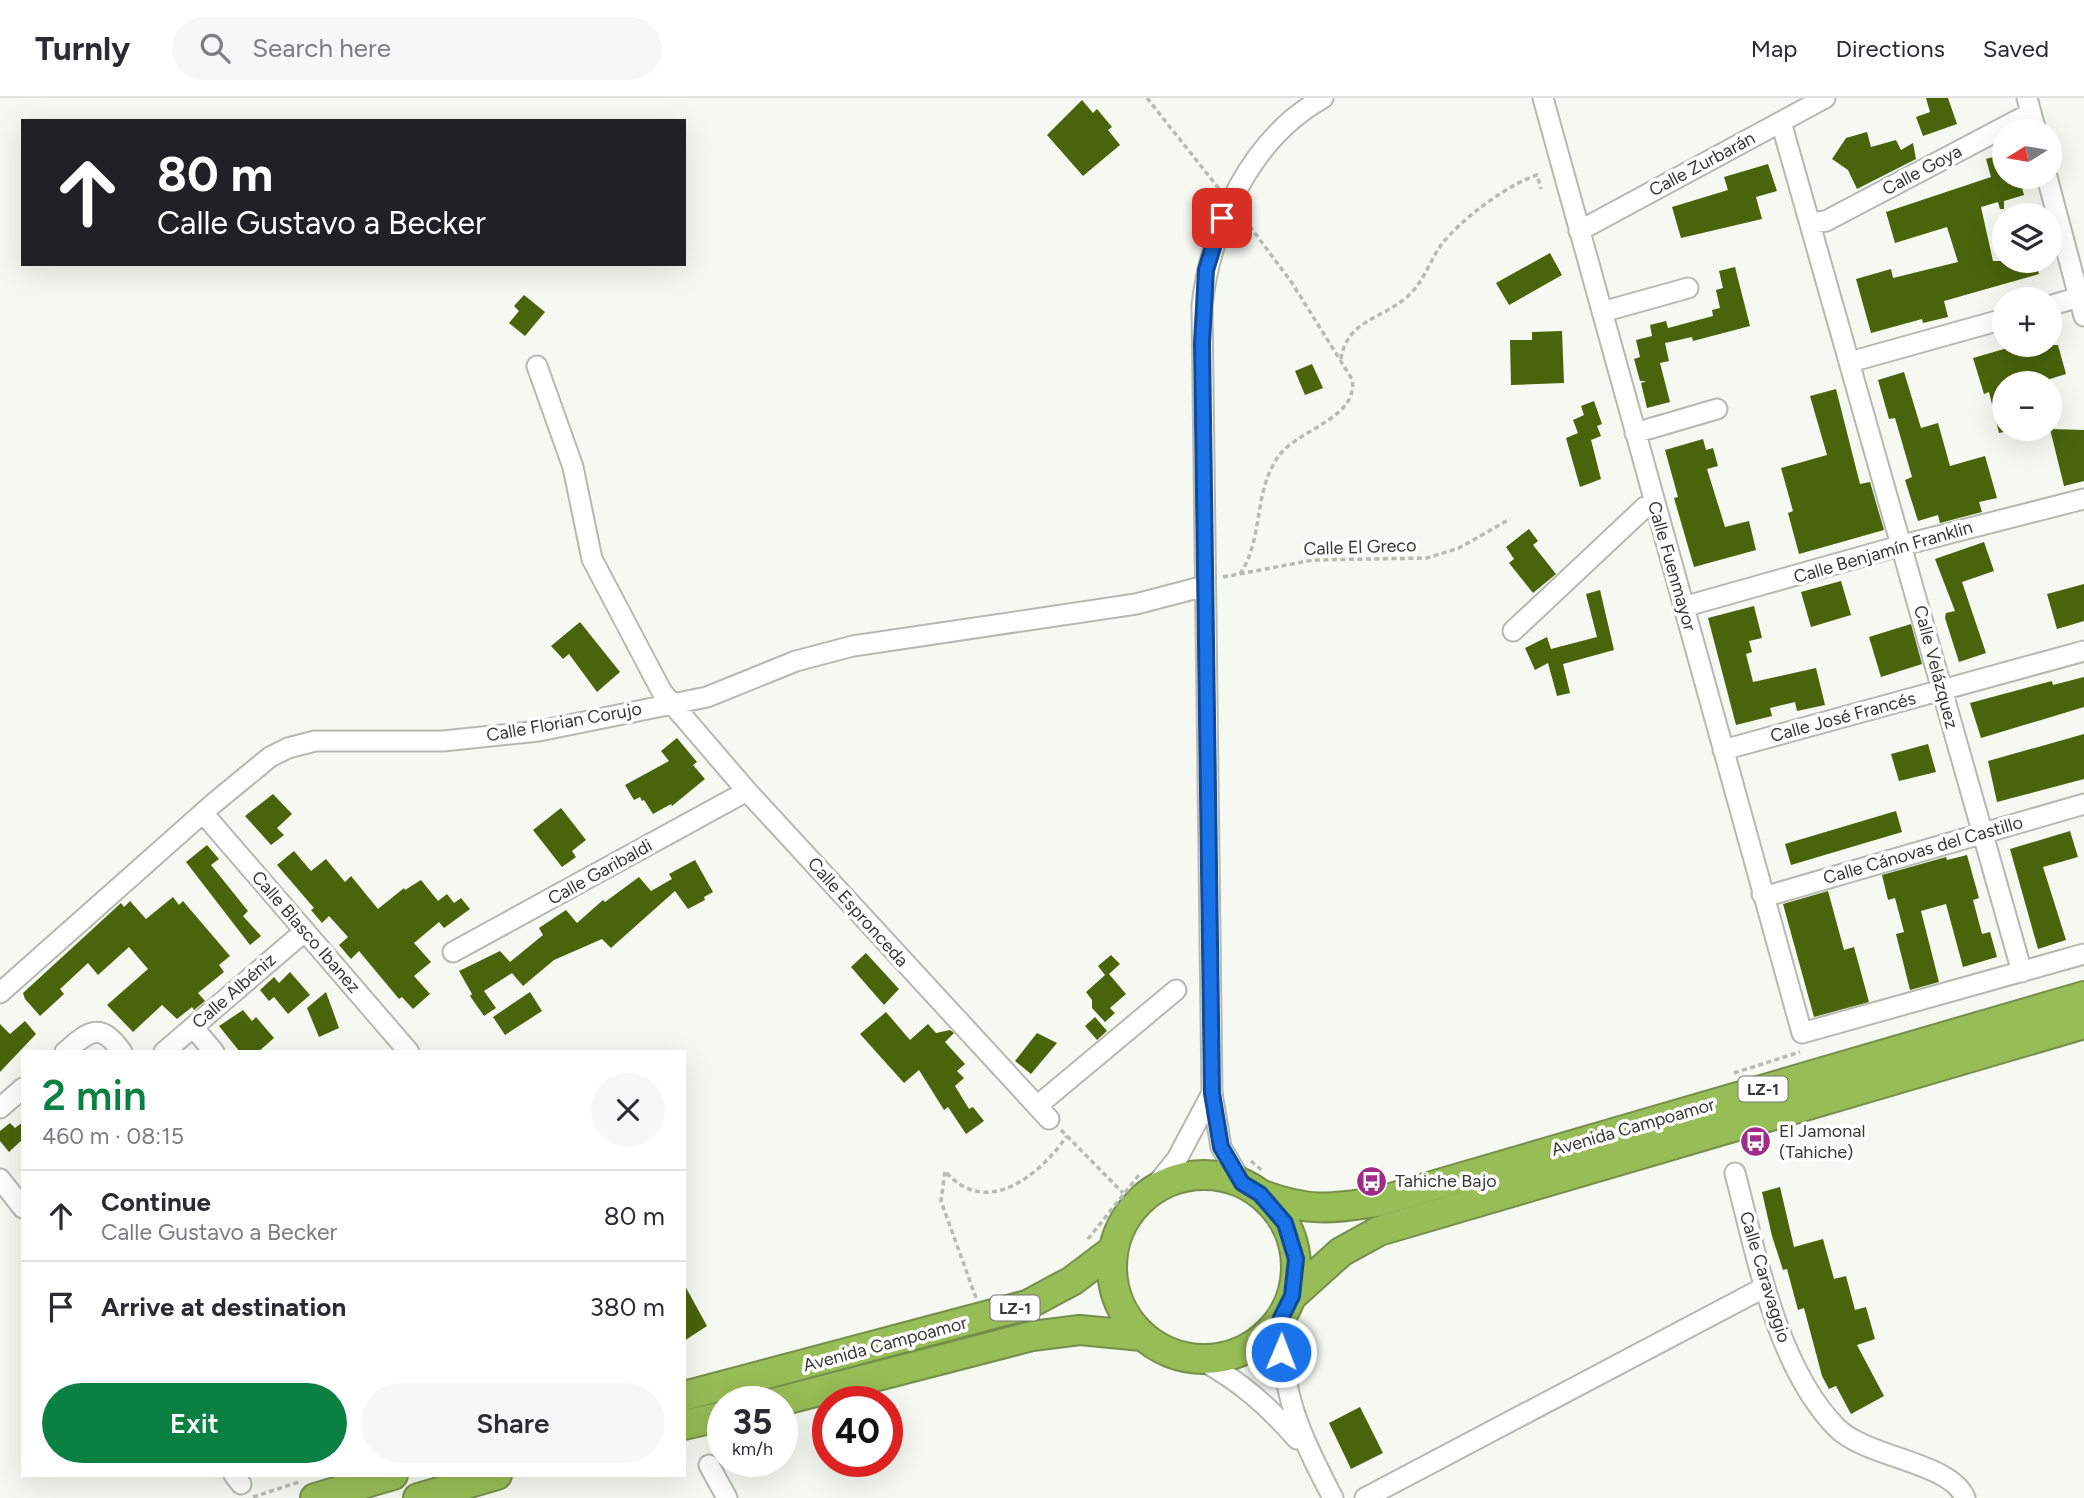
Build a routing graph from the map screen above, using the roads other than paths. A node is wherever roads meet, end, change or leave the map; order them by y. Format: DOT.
graph roads {
  1 [pos="1323,98"];
  2 [pos="1544,98"];
  3 [pos="1825,98"];
  4 [pos="2031,114"];
  5 [pos="1782,122"];
  6 [pos="2051,189"];
  7 [pos="1811,223"];
  8 [pos="1579,231"];
  9 [pos="1688,288"];
  10 [pos="2062,306"];
  11 [pos="2082,307"];
  12 [pos="1602,312"];
  13 [pos="1992,322"];
  14 [pos="1850,362"];
  15 [pos="537,366"];
  16 [pos="1717,410"];
  17 [pos="1635,433"];
  18 [pos="2084,499"];
  19 [pos="1654,503"];
  20 [pos="1903,545"];
  21 [pos="1205,586"];
  22 [pos="1683,607"];
  23 [pos="1513,631"];
  24 [pos="2084,651"];
  25 [pos="1942,690"];
  26 [pos="670,703"];
  27 [pos="1723,750"];
  28 [pos="747,791"];
  29 [pos="2084,804"];
  30 [pos="203,813"];
  31 [pos="1982,833"];
  32 [pos="1762,894"];
  33 [pos="305,931"];
  34 [pos="453,952"];
  35 [pos="2084,954"];
  36 [pos="2022,972"];
  37 [pos="2084,981"];
  38 [pos="1176,990"];
  39 [pos="0,993"];
  40 [pos="2084,996"];
  41 [pos="2084,1024"];
  42 [pos="192,1027"];
  43 [pos="2048,1034"];
  44 [pos="2084,1038"];
  45 [pos="67,1050"];
  46 [pos="120,1050"];
  47 [pos="166,1050"];
  48 [pos="212,1050"];
  49 [pos="407,1050"];
  50 [pos="1816,1074"];
  51 [pos="21,1090"];
  52 [pos="1212,1093"];
  53 [pos="0,1108"];
  54 [pos="1735,1173"];
  55 [pos="1255,1178"];
  56 [pos="0,1179"];
  57 [pos="1149,1179"];
  58 [pos="21,1205"];
  59 [pos="1114,1250"];
  60 [pos="1765,1287"];
  61 [pos="1287,1307"];
  62 [pos="1142,1336"];
  63 [pos="1201,1360"];
  64 [pos="686,1395"];
  65 [pos="798,1397"];
  66 [pos="707,1420"];
  67 [pos="686,1425"];
  68 [pos="1307,1450"];
  69 [pos="382,1477"];
  70 [pos="490,1477"];
  71 [pos="716,1477"];
  72 [pos="308,1490"];
  73 [pos="418,1498"];
  74 [pos="727,1498"];
  75 [pos="1333,1498"];
  76 [pos="1365,1498"];
  77 [pos="1965,1498"];
  1 -- 21 [label="street"];
  2 -- 8 [label="street, Calle Fuenmayor"];
  3 -- 5 [label="street, Calle Zurbarán"];
  4 -- 7 [label="street, Calle Goya"];
  5 -- 7 [label="street, Calle Velázquez"];
  5 -- 8 [label="street, Calle Zurbarán"];
  6 -- 11 [label="street"];
  7 -- 14 [label="street, Calle Velázquez"];
  8 -- 12 [label="street, Calle Fuenmayor"];
  9 -- 12 [label="street"];
  10 -- 11 [label="street"];
  12 -- 17 [label="street, Calle Fuenmayor"];
  13 -- 14 [label="street"];
  14 -- 20 [label="street, Calle Velázquez"];
  15 -- 26 [label="street, Calle Espronceda"];
  16 -- 17 [label="street"];
  17 -- 19 [label="street, Calle Fuenmayor"];
  18 -- 20 [label="street, Calle Benjamín Franklin"];
  19 -- 22 [label="street, Calle Fuenmayor"];
  19 -- 23 [label="street"];
  20 -- 22 [label="street, Calle Benjamín Franklin"];
  20 -- 25 [label="street, Calle Velázquez"];
  21 -- 26 [label="street, Calle Florian Corujo"];
  21 -- 52 [label="street"];
  22 -- 27 [label="street, Calle Fuenmayor"];
  24 -- 25 [label="street, Calle José Francés"];
  25 -- 27 [label="street, Calle José Francés"];
  25 -- 31 [label="street, Calle Velázquez"];
  26 -- 28 [label="street, Calle Espronceda"];
  26 -- 30 [label="street, Calle Florian Corujo"];
  27 -- 32 [label="street, Calle Fuenmayor"];
  28 -- 34 [label="street, Calle Garibaldi"];
  28 -- 38 [label="street, Calle Espronceda"];
  29 -- 31 [label="street, Calle Cánovas del Castillo"];
  30 -- 33 [label="street, Calle Blasco Ibanez"];
  30 -- 39 [label="street, Calle Florian Corujo"];
  31 -- 32 [label="street, Calle Cánovas del Castillo"];
  31 -- 36 [label="street, Calle Velázquez"];
  32 -- 36 [label="street, Calle Fuenmayor"];
  33 -- 42 [label="street, Calle Albéniz"];
  33 -- 49 [label="street, Calle Blasco Ibanez"];
  35 -- 36 [label="street"];
  37 -- 50 [label="highway"];
  40 -- 50 [label="highway, Avenida Campoamor / LZ-1"];
  41 -- 43 [label="highway, Avenida Campoamor / LZ-1"];
  42 -- 47 [label="street, Calle Albéniz"];
  42 -- 48 [label="street"];
  43 -- 44 [label="highway"];
  43 -- 61 [label="highway, Avenida Campoamor / LZ-1"];
  45 -- 46 [label="street"];
  50 -- 55 [label="highway, Avenida Campoamor / LZ-1"];
  51 -- 53 [label="street"];
  52 -- 55 [label="street"];
  52 -- 57 [label="street"];
  54 -- 60 [label="street, Calle Caravaggio"];
  55 -- 57 [label="highway, LZ-1"];
  55 -- 61 [label="highway"];
  56 -- 58 [label="street"];
  57 -- 59 [label="highway, LZ-1"];
  59 -- 62 [label="highway, LZ-1"];
  59 -- 64 [label="highway, Avenida Campoamor / LZ-1"];
  60 -- 76 [label="street"];
  60 -- 77 [label="street, Calle Caravaggio"];
  61 -- 63 [label="highway, LZ-1"];
  61 -- 68 [label="street"];
  62 -- 63 [label="highway, LZ-1"];
  62 -- 65 [label="highway, Avenida Campoamor / LZ-1"];
  63 -- 68 [label="street"];
  66 -- 67 [label="highway"];
  68 -- 75 [label="street"];
  69 -- 72 [label="highway"];
  70 -- 73 [label="highway"];
  71 -- 74 [label="street"];
}
